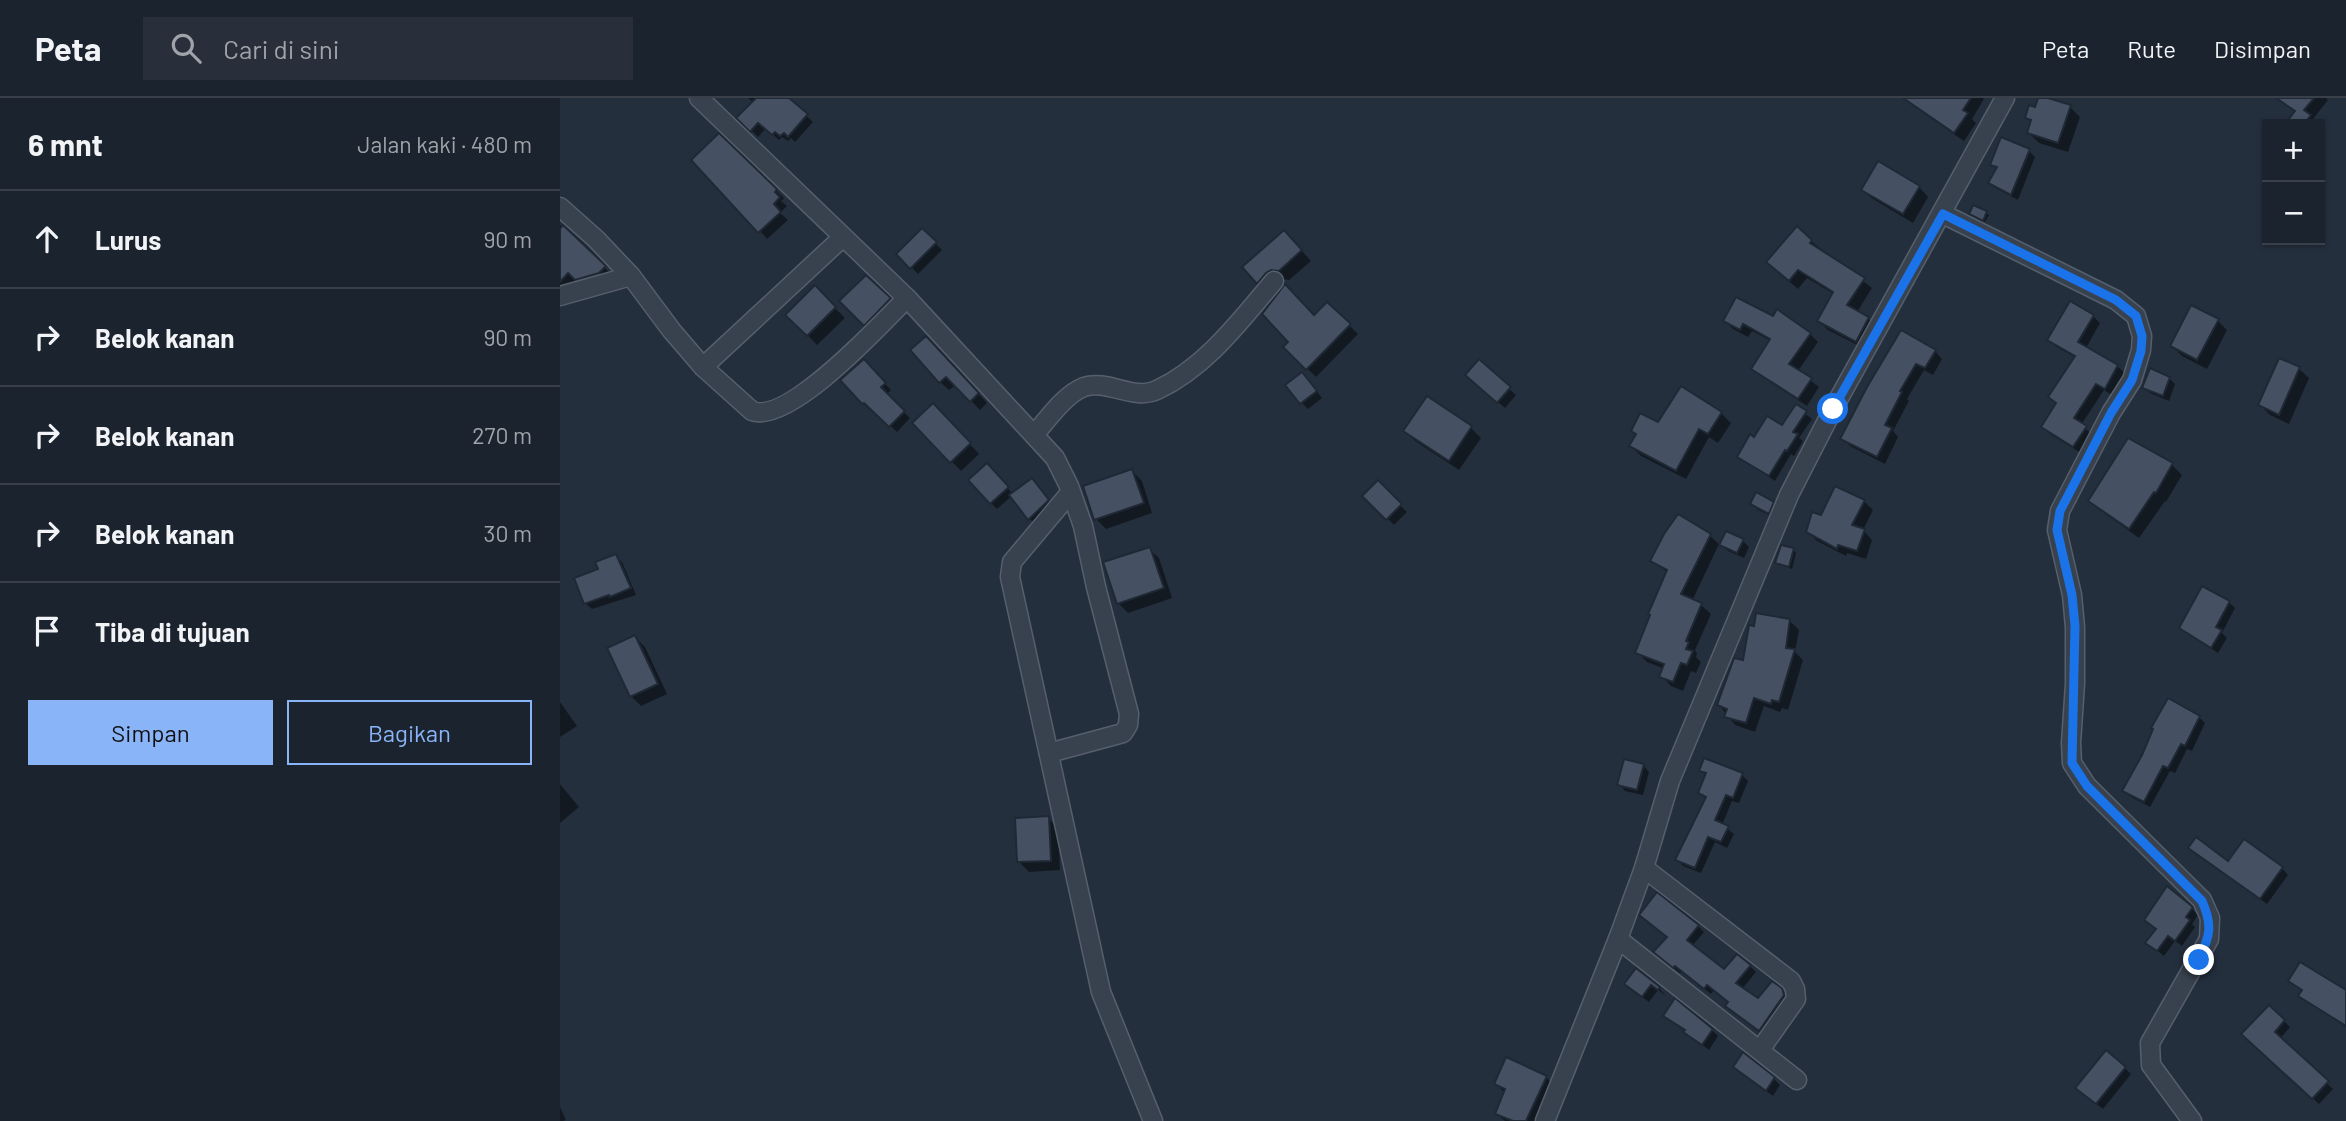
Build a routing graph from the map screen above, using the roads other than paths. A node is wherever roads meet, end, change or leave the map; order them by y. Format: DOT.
graph roads {
  1 [pos="699,98"];
  2 [pos="2005,98"];
  3 [pos="560,207"];
  4 [pos="1943,214"];
  5 [pos="843,237"];
  6 [pos="631,276"];
  7 [pos="1274,281"];
  8 [pos="560,296"];
  9 [pos="907,298"];
  10 [pos="704,367"];
  11 [pos="1034,435"];
  12 [pos="1070,493"];
  13 [pos="1049,753"];
  14 [pos="1644,868"];
  15 [pos="1618,939"];
  16 [pos="1760,1050"];
  17 [pos="1797,1080"];
  18 [pos="1153,1121"];
  19 [pos="1545,1121"];
  20 [pos="2192,1121"];
  1 -- 5 [label="street"];
  2 -- 4 [label="street"];
  3 -- 6 [label="street"];
  4 -- 14 [label="street"];
  4 -- 20 [label="street"];
  5 -- 9 [label="street"];
  5 -- 10 [label="street"];
  6 -- 8 [label="street"];
  6 -- 10 [label="street"];
  7 -- 11 [label="street"];
  9 -- 10 [label="street"];
  9 -- 11 [label="street"];
  11 -- 12 [label="street"];
  12 -- 13 [label="street"];
  12 -- 13 [label="street"];
  13 -- 18 [label="street"];
  14 -- 15 [label="street"];
  14 -- 16 [label="street"];
  15 -- 16 [label="street"];
  15 -- 19 [label="street"];
  16 -- 17 [label="street"];
}
